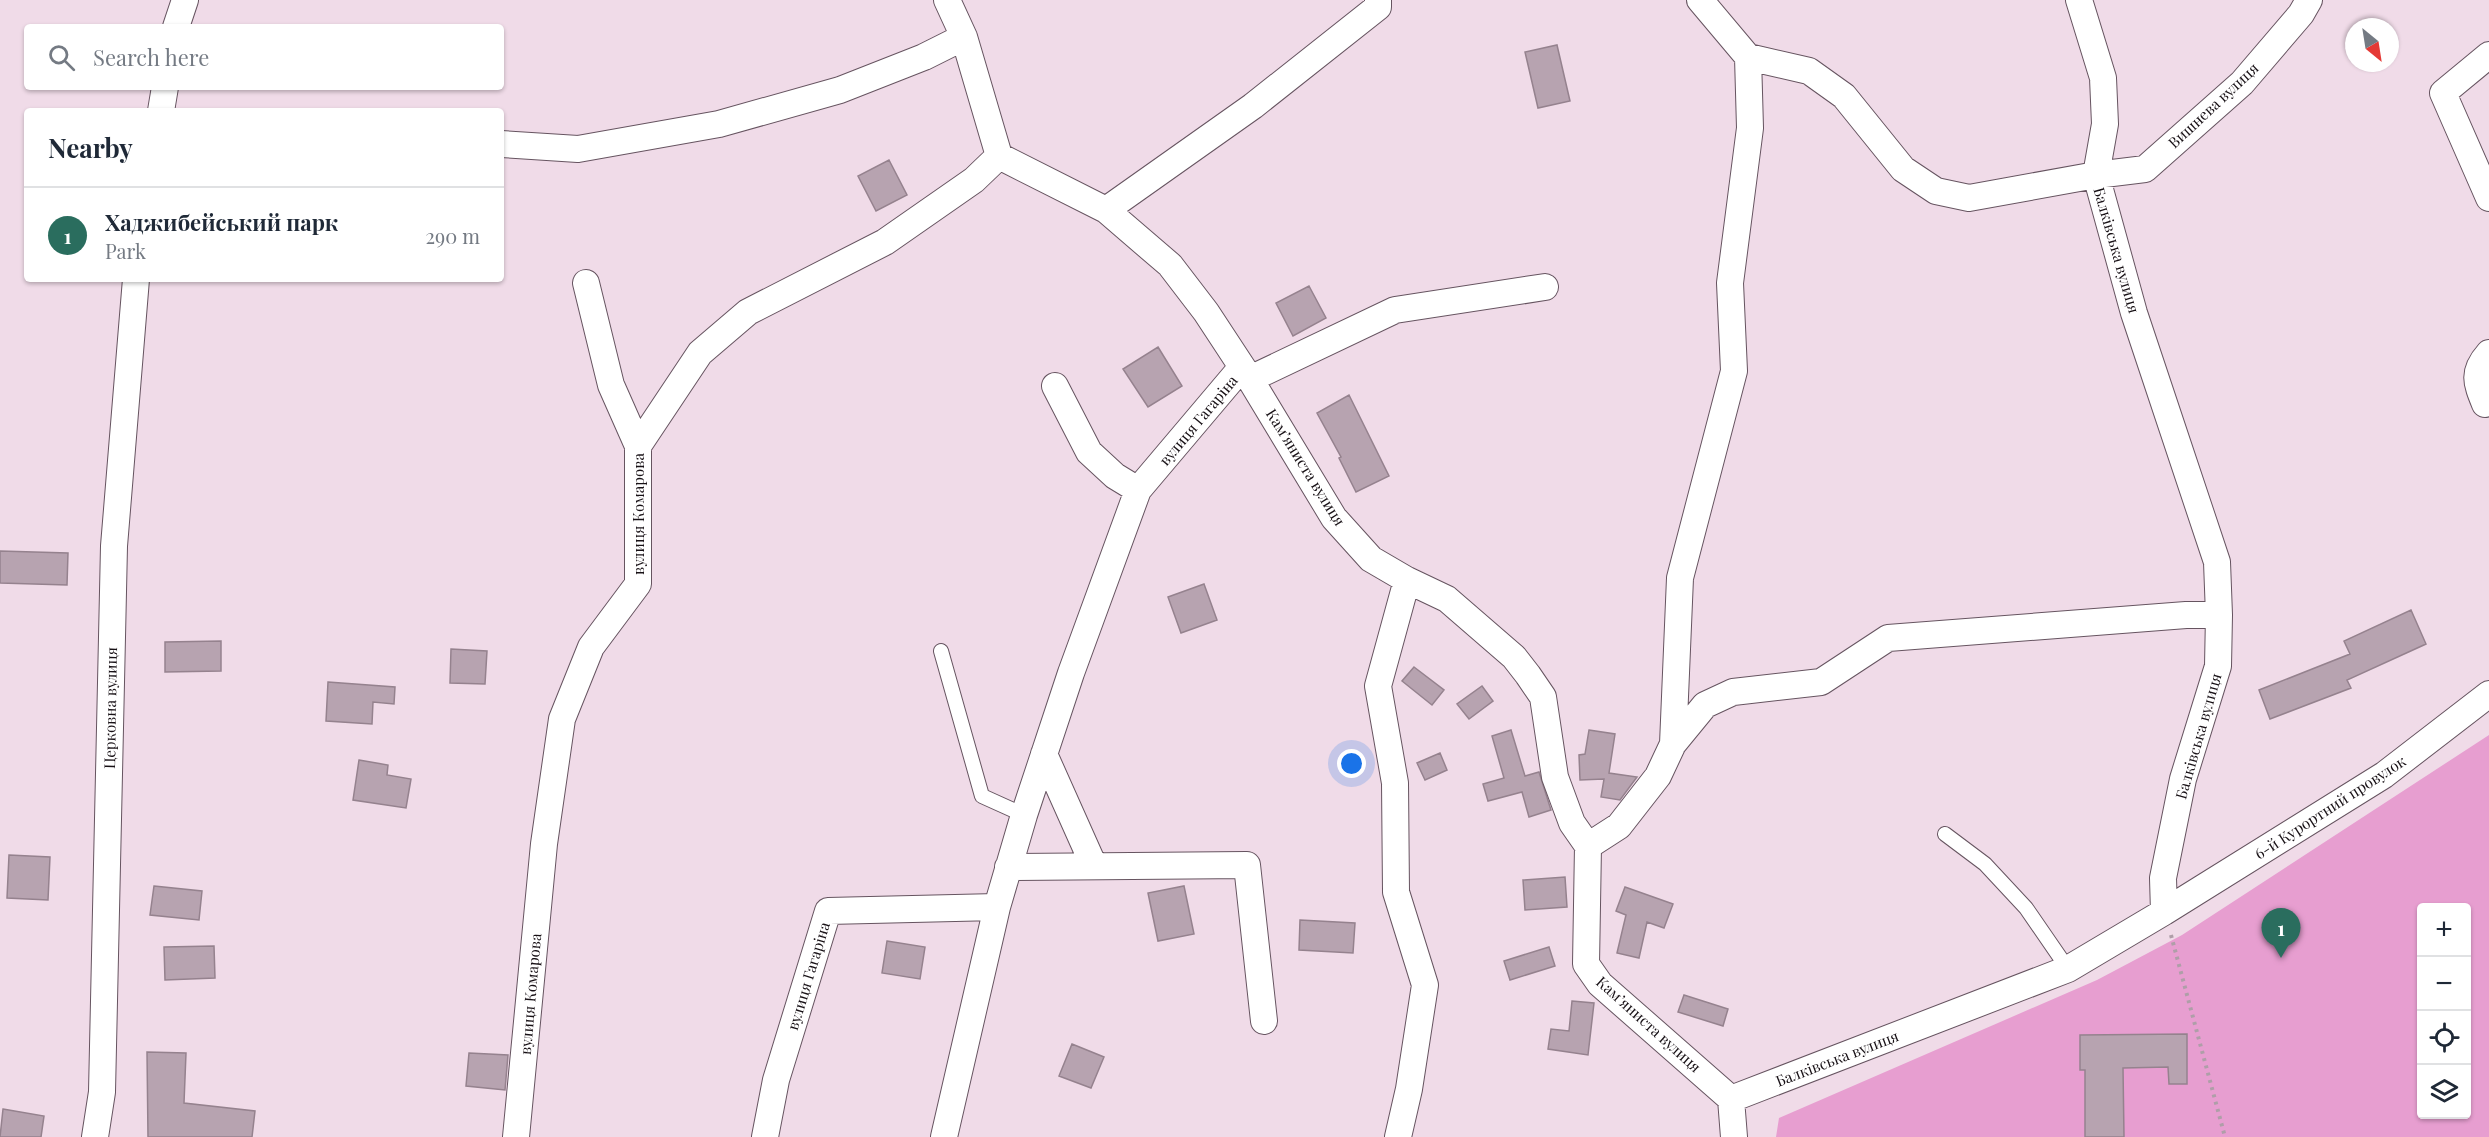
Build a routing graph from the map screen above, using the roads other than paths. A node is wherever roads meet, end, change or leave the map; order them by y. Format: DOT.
graph roads {
  1 [pos="185,0"];
  2 [pos="947,0"];
  3 [pos="1378,0"];
  4 [pos="1700,0"];
  5 [pos="2079,0"];
  6 [pos="2309,0"];
  7 [pos="177,24"];
  8 [pos="964,37"];
  9 [pos="2489,55"];
  10 [pos="1748,57"];
  11 [pos="164,90"];
  12 [pos="162,108"];
  13 [pos="504,144"];
  14 [pos="999,156"];
  15 [pos="2096,175"];
  16 [pos="2489,198"];
  17 [pos="1106,210"];
  18 [pos="136,282"];
  19 [pos="586,283"];
  20 [pos="1545,287"];
  21 [pos="2489,353"];
  22 [pos="1246,373"];
  23 [pos="1055,386"];
  24 [pos="2485,404"];
  25 [pos="638,446"];
  26 [pos="1138,490"];
  27 [pos="1407,580"];
  28 [pos="2219,615"];
  29 [pos="941,651"];
  30 [pos="2489,694"];
  31 [pos="1673,744"];
  32 [pos="1044,754"];
  33 [pos="1024,815"];
  34 [pos="1945,834"];
  35 [pos="1588,846"];
  36 [pos="1094,866"];
  37 [pos="1008,867"];
  38 [pos="998,907"];
  39 [pos="2164,912"];
  40 [pos="2068,969"];
  41 [pos="1264,1022"];
  42 [pos="1731,1099"];
  43 [pos="95,1137"];
  44 [pos="516,1137"];
  45 [pos="765,1137"];
  46 [pos="944,1137"];
  47 [pos="1398,1137"];
  48 [pos="1734,1137"];
  1 -- 7 [label="street"];
  2 -- 8 [label="street"];
  3 -- 17 [label="street"];
  4 -- 10 [label="street"];
  5 -- 15 [label="street, Балківська вулиця"];
  6 -- 15 [label="street, Вишнева вулиця"];
  8 -- 13 [label="street"];
  8 -- 14 [label="street"];
  9 -- 16 [label="street"];
  10 -- 15 [label="street, Вишнева вулиця"];
  10 -- 31 [label="street"];
  11 -- 12 [label="street"];
  14 -- 17 [label="street, вулиця Гагаріна"];
  14 -- 25 [label="street, вулиця Комарова"];
  15 -- 28 [label="street, Балківська вулиця"];
  17 -- 22 [label="street, вулиця Гагаріна"];
  18 -- 43 [label="street, Церковна вулиця"];
  19 -- 25 [label="street"];
  20 -- 22 [label="street"];
  21 -- 24 [label="street"];
  22 -- 26 [label="street, вулиця Гагаріна"];
  22 -- 27 [label="street, Камʼяниста вулиця"];
  23 -- 26 [label="street"];
  25 -- 44 [label="street, вулиця Комарова"];
  26 -- 32 [label="street, вулиця Гагаріна"];
  27 -- 35 [label="street, Камʼяниста вулиця"];
  27 -- 47 [label="street"];
  28 -- 31 [label="street"];
  28 -- 39 [label="street, Балківська вулиця"];
  29 -- 33 [label="lane"];
  30 -- 39 [label="street, 6-й Курортний провулок"];
  31 -- 35 [label="street"];
  32 -- 33 [label="street, вулиця Гагаріна"];
  32 -- 36 [label="street"];
  33 -- 37 [label="street, вулиця Гагаріна"];
  34 -- 40 [label="lane"];
  35 -- 42 [label="street, Камʼяниста вулиця"];
  36 -- 37 [label="street"];
  36 -- 41 [label="street"];
  37 -- 38 [label="street, вулиця Гагаріна"];
  38 -- 45 [label="street, вулиця Гагаріна"];
  38 -- 46 [label="street, вулиця Гагаріна"];
  39 -- 40 [label="street, Балківська вулиця"];
  40 -- 42 [label="street, Балківська вулиця"];
  42 -- 48 [label="street"];
}
